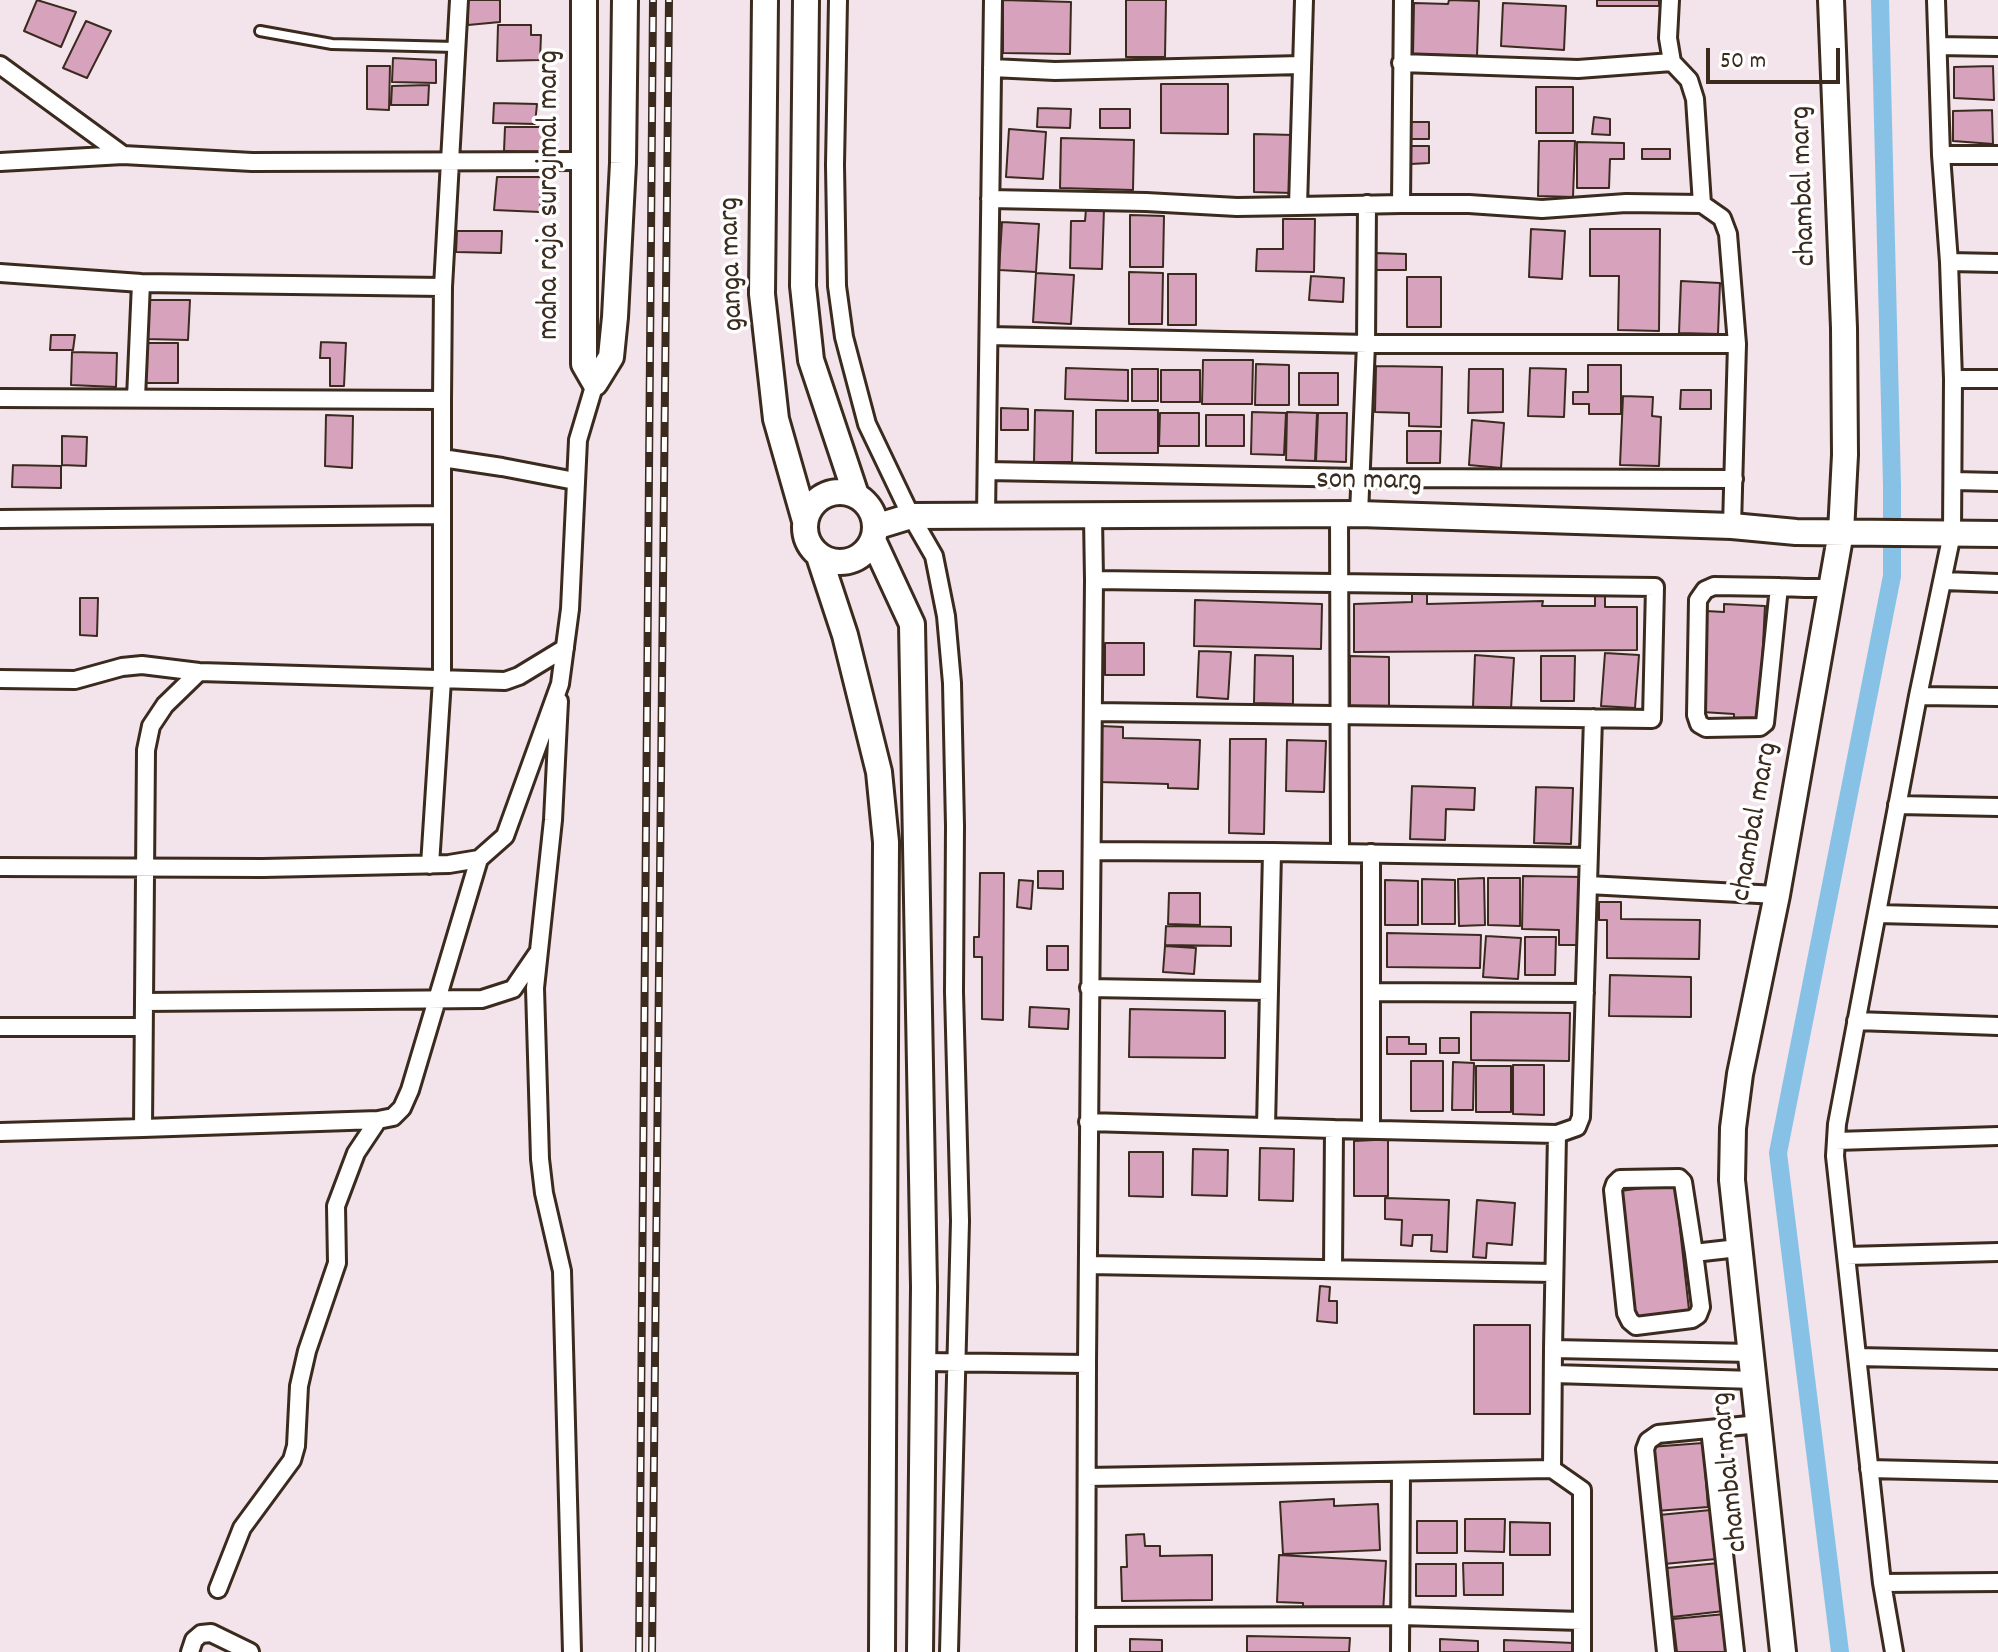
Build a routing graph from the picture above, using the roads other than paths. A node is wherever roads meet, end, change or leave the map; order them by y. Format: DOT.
graph roads {
  1 [pos="459,0"];
  2 [pos="584,0"];
  3 [pos="625,0"];
  4 [pos="765,0"];
  5 [pos="806,0"];
  6 [pos="838,0"];
  7 [pos="993,0"];
  8 [pos="1304,0"];
  9 [pos="1403,0"];
  10 [pos="1670,0"];
  11 [pos="1831,0"];
  12 [pos="1936,0"];
  13 [pos="260,31"];
  14 [pos="1938,46"];
  15 [pos="456,47"];
  16 [pos="1998,47"];
  17 [pos="1672,62"];
  18 [pos="1401,63"];
  19 [pos="0,65"];
  20 [pos="1301,65"];
  21 [pos="992,68"];
  22 [pos="123,155"];
  23 [pos="1941,155"];
  24 [pos="1998,155"];
  25 [pos="582,161"];
  26 [pos="0,162"];
  27 [pos="449,163"];
  28 [pos="623,163"];
  29 [pos="990,199"];
  30 [pos="1367,204"];
  31 [pos="1401,204"];
  32 [pos="1702,204"];
  33 [pos="1298,206"];
  34 [pos="1949,262"];
  35 [pos="1998,263"];
  36 [pos="0,273"];
  37 [pos="141,283"];
  38 [pos="443,287"];
  39 [pos="989,336"];
  40 [pos="1366,344"];
  41 [pos="1737,344"];
  42 [pos="1953,379"];
  43 [pos="1998,379"];
  44 [pos="595,383"];
  45 [pos="0,398"];
  46 [pos="136,398"];
  47 [pos="442,400"];
  48 [pos="442,458"];
  49 [pos="987,471"];
  50 [pos="1361,478"];
  51 [pos="1734,479"];
  52 [pos="575,481"];
  53 [pos="1954,481"];
  54 [pos="1998,482"];
  55 [pos="856,495"];
  56 [pos="1349,514"];
  57 [pos="442,515"];
  58 [pos="911,516"];
  59 [pos="986,516"];
  60 [pos="1093,516"];
  61 [pos="0,519"];
  62 [pos="805,521"];
  63 [pos="1732,526"];
  64 [pos="1852,532"];
  65 [pos="874,534"];
  66 [pos="1944,534"];
  67 [pos="1998,534"];
  68 [pos="819,556"];
  69 [pos="1094,580"];
  70 [pos="1944,581"];
  71 [pos="1340,583"];
  72 [pos="1998,583"];
  73 [pos="1779,587"];
  74 [pos="1831,588"];
  75 [pos="565,648"];
  76 [pos="199,672"];
  77 [pos="0,679"];
  78 [pos="442,680"];
  79 [pos="560,684"];
  80 [pos="1918,696"];
  81 [pos="1998,697"];
  82 [pos="1093,712"];
  83 [pos="1340,715"];
  84 [pos="1593,718"];
  85 [pos="1897,805"];
  86 [pos="1998,807"];
  87 [pos="1092,851"];
  88 [pos="1272,852"];
  89 [pos="1340,853"];
  90 [pos="1371,853"];
  91 [pos="1588,857"];
  92 [pos="479,859"];
  93 [pos="430,865"];
  94 [pos="0,867"];
  95 [pos="147,867"];
  96 [pos="1588,885"];
  97 [pos="1777,895"];
  98 [pos="1877,914"];
  99 [pos="1998,917"];
  100 [pos="537,954"];
  101 [pos="1089,988"];
  102 [pos="1269,991"];
  103 [pos="1371,992"];
  104 [pos="1585,993"];
  105 [pos="436,999"];
  106 [pos="144,1002"];
  107 [pos="1856,1021"];
  108 [pos="1998,1026"];
  109 [pos="0,1027"];
  110 [pos="143,1027"];
  111 [pos="378,1120"];
  112 [pos="1088,1122"];
  113 [pos="1266,1127"];
  114 [pos="143,1128"];
  115 [pos="1334,1129"];
  116 [pos="1371,1130"];
  117 [pos="0,1132"];
  118 [pos="1557,1134"];
  119 [pos="1998,1136"];
  120 [pos="1836,1141"];
  121 [pos="1738,1248"];
  122 [pos="1998,1252"];
  123 [pos="1694,1253"];
  124 [pos="1846,1256"];
  125 [pos="1088,1265"];
  126 [pos="1333,1269"];
  127 [pos="1554,1273"];
  128 [pos="1553,1349"];
  129 [pos="1751,1353"];
  130 [pos="1857,1357"];
  131 [pos="1998,1360"];
  132 [pos="956,1361"];
  133 [pos="923,1362"];
  134 [pos="1087,1364"];
  135 [pos="1554,1374"];
  136 [pos="1754,1380"];
  137 [pos="1759,1424"];
  138 [pos="1710,1429"];
  139 [pos="1552,1469"];
  140 [pos="1869,1469"];
  141 [pos="1401,1472"];
  142 [pos="1998,1472"];
  143 [pos="1087,1477"];
  144 [pos="1998,1582"];
  145 [pos="1882,1583"];
  146 [pos="218,1589"];
  147 [pos="1400,1616"];
  148 [pos="1086,1617"];
  149 [pos="1582,1621"];
  150 [pos="190,1652"];
  151 [pos="250,1652"];
  152 [pos="572,1652"];
  153 [pos="882,1652"];
  154 [pos="920,1652"];
  155 [pos="949,1652"];
  156 [pos="1086,1652"];
  157 [pos="1400,1652"];
  158 [pos="1582,1652"];
  159 [pos="1666,1652"];
  160 [pos="1735,1652"];
  161 [pos="1783,1652"];
  162 [pos="1894,1652"];
  1 -- 15 [label="street"];
  2 -- 25 [label="street, maha raja surajmal marg"];
  3 -- 28 [label="street, maha raja surajmal marg"];
  4 -- 62 [label="street, ganga marg"];
  5 -- 55 [label="street"];
  6 -- 58 [label="street"];
  7 -- 21 [label="street"];
  8 -- 20 [label="street"];
  9 -- 18 [label="street"];
  10 -- 17 [label="street"];
  11 -- 64 [label="street, chambal marg"];
  12 -- 14 [label="street"];
  13 -- 15 [label="lane"];
  14 -- 16 [label="street"];
  14 -- 23 [label="street"];
  15 -- 27 [label="street"];
  17 -- 18 [label="street"];
  17 -- 32 [label="street"];
  18 -- 31 [label="street"];
  19 -- 22 [label="street"];
  20 -- 21 [label="street"];
  20 -- 33 [label="street"];
  21 -- 29 [label="street"];
  22 -- 26 [label="street"];
  22 -- 27 [label="street"];
  23 -- 24 [label="street"];
  23 -- 34 [label="street"];
  25 -- 27 [label="street"];
  25 -- 28 [label="street"];
  25 -- 44 [label="street, maha raja surajmal marg"];
  27 -- 38 [label="street"];
  28 -- 44 [label="street, maha raja surajmal marg"];
  29 -- 33 [label="street"];
  29 -- 39 [label="street"];
  30 -- 31 [label="street"];
  30 -- 33 [label="street"];
  30 -- 40 [label="street"];
  31 -- 32 [label="street"];
  32 -- 41 [label="street"];
  34 -- 35 [label="street"];
  34 -- 42 [label="street"];
  36 -- 37 [label="street"];
  37 -- 38 [label="street"];
  37 -- 46 [label="street"];
  38 -- 47 [label="street"];
  39 -- 40 [label="street"];
  39 -- 49 [label="street"];
  40 -- 41 [label="street"];
  40 -- 50 [label="street"];
  41 -- 51 [label="street"];
  42 -- 43 [label="street"];
  42 -- 53 [label="street"];
  44 -- 52 [label="street"];
  45 -- 46 [label="street"];
  46 -- 47 [label="street"];
  47 -- 48 [label="street"];
  48 -- 52 [label="street"];
  48 -- 57 [label="street"];
  49 -- 50 [label="street"];
  49 -- 59 [label="street"];
  50 -- 51 [label="street"];
  50 -- 56 [label="street"];
  51 -- 63 [label="street"];
  52 -- 75 [label="street"];
  53 -- 54 [label="street"];
  53 -- 66 [label="street"];
  55 -- 62 [label="street"];
  55 -- 65 [label="street"];
  56 -- 60 [label="street, son marg"];
  56 -- 63 [label="street, son marg"];
  56 -- 71 [label="street"];
  57 -- 61 [label="street"];
  57 -- 78 [label="street"];
  58 -- 59 [label="street, son marg"];
  58 -- 65 [label="street, son marg"];
  58 -- 132 [label="street"];
  59 -- 60 [label="street, son marg"];
  60 -- 69 [label="street"];
  62 -- 68 [label="street"];
  63 -- 64 [label="street, son marg"];
  64 -- 66 [label="street, son marg"];
  64 -- 74 [label="street, chambal marg"];
  65 -- 68 [label="street"];
  65 -- 133 [label="street"];
  66 -- 67 [label="street, son marg"];
  66 -- 70 [label="street"];
  68 -- 153 [label="street"];
  69 -- 71 [label="street"];
  69 -- 82 [label="street"];
  70 -- 72 [label="street"];
  70 -- 80 [label="street"];
  71 -- 83 [label="street"];
  71 -- 84 [label="street"];
  73 -- 73 [label="street"];
  73 -- 74 [label="street"];
  74 -- 97 [label="street, chambal marg"];
  75 -- 78 [label="street"];
  75 -- 79 [label="street"];
  76 -- 77 [label="street"];
  76 -- 78 [label="street"];
  76 -- 95 [label="street"];
  78 -- 93 [label="street"];
  79 -- 92 [label="street"];
  79 -- 100 [label="street"];
  80 -- 81 [label="street"];
  80 -- 85 [label="street"];
  82 -- 83 [label="street"];
  82 -- 87 [label="street"];
  83 -- 84 [label="street"];
  83 -- 89 [label="street"];
  84 -- 91 [label="street"];
  85 -- 86 [label="street"];
  85 -- 98 [label="street"];
  87 -- 88 [label="street"];
  87 -- 101 [label="street"];
  88 -- 89 [label="street"];
  88 -- 102 [label="street"];
  89 -- 90 [label="street"];
  90 -- 91 [label="street"];
  90 -- 103 [label="street"];
  91 -- 96 [label="street"];
  92 -- 93 [label="street"];
  92 -- 105 [label="street"];
  93 -- 95 [label="street"];
  94 -- 95 [label="street"];
  95 -- 106 [label="street"];
  96 -- 97 [label="street"];
  96 -- 104 [label="street"];
  97 -- 121 [label="street, chambal marg"];
  98 -- 99 [label="street"];
  98 -- 107 [label="street"];
  100 -- 105 [label="street"];
  100 -- 152 [label="street"];
  101 -- 102 [label="street"];
  101 -- 112 [label="street"];
  102 -- 113 [label="street"];
  103 -- 104 [label="street"];
  103 -- 116 [label="street"];
  104 -- 118 [label="street"];
  105 -- 106 [label="street"];
  105 -- 111 [label="street"];
  106 -- 110 [label="street"];
  107 -- 108 [label="street"];
  107 -- 120 [label="street"];
  109 -- 110 [label="street"];
  110 -- 114 [label="street"];
  111 -- 114 [label="street"];
  111 -- 146 [label="street"];
  112 -- 113 [label="street"];
  112 -- 125 [label="street"];
  113 -- 115 [label="street"];
  114 -- 117 [label="street"];
  115 -- 116 [label="street"];
  115 -- 126 [label="street"];
  116 -- 118 [label="street"];
  118 -- 127 [label="street"];
  119 -- 120 [label="street"];
  120 -- 124 [label="street"];
  121 -- 123 [label="street"];
  121 -- 129 [label="street, chambal marg"];
  122 -- 124 [label="street"];
  123 -- 123 [label="street"];
  124 -- 130 [label="street"];
  125 -- 126 [label="street"];
  125 -- 134 [label="street"];
  126 -- 127 [label="street"];
  127 -- 128 [label="street"];
  128 -- 129 [label="street"];
  128 -- 135 [label="street"];
  129 -- 136 [label="street, chambal marg"];
  130 -- 131 [label="street"];
  130 -- 140 [label="street"];
  132 -- 133 [label="street"];
  132 -- 134 [label="street"];
  132 -- 155 [label="street"];
  133 -- 154 [label="street"];
  134 -- 143 [label="street"];
  135 -- 136 [label="street"];
  135 -- 139 [label="street"];
  136 -- 137 [label="street, chambal marg"];
  137 -- 138 [label="street"];
  137 -- 161 [label="street, chambal marg"];
  138 -- 159 [label="street"];
  138 -- 160 [label="street"];
  139 -- 141 [label="street"];
  139 -- 149 [label="street"];
  140 -- 142 [label="street"];
  140 -- 145 [label="street"];
  141 -- 143 [label="street"];
  141 -- 147 [label="street"];
  143 -- 148 [label="street"];
  144 -- 145 [label="street"];
  145 -- 162 [label="street"];
  147 -- 148 [label="street"];
  147 -- 149 [label="street"];
  147 -- 157 [label="street"];
  148 -- 156 [label="street"];
  149 -- 158 [label="street"];
  150 -- 151 [label="street"];
}
